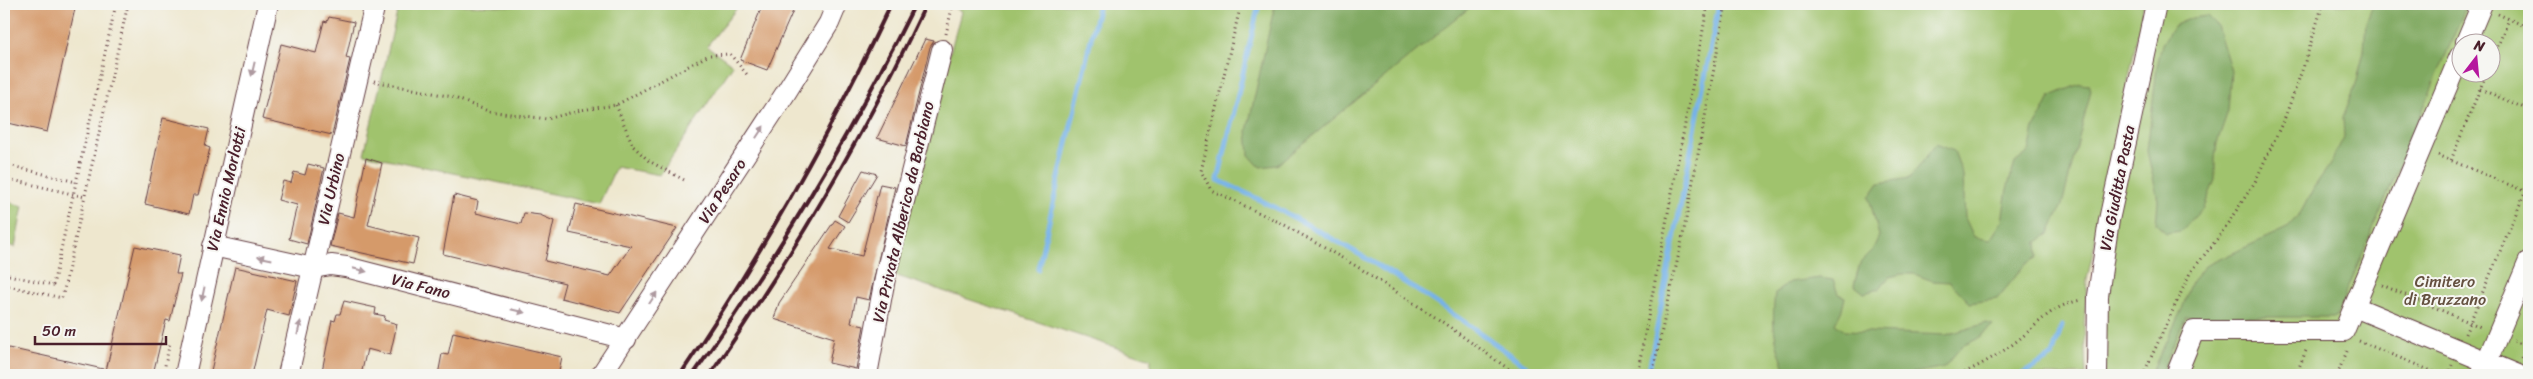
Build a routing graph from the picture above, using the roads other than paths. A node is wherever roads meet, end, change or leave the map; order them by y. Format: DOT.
graph roads {
  1 [pos="375,4"];
  2 [pos="837,4"];
  3 [pos="2156,4"];
  4 [pos="2482,6"];
  5 [pos="266,13"];
  6 [pos="2470,32"];
  7 [pos="942,50"];
  8 [pos="2450,80"];
  9 [pos="213,246"];
  10 [pos="2529,261"];
  11 [pos="312,268"];
  12 [pos="2354,307"];
  13 [pos="626,339"];
  14 [pos="2484,369"];
  15 [pos="185,375"];
  16 [pos="288,375"];
  17 [pos="601,375"];
  18 [pos="867,375"];
  19 [pos="2096,375"];
  20 [pos="2176,375"];
  21 [pos="2518,375"];
  1 -- 11 [label="street, Via Urbino"];
  13 -- 2 [label="street, Via Pesaro, one-way"];
  3 -- 19 [label="street, Via Giuditta Pasta"];
  4 -- 6 [label="street"];
  5 -- 9 [label="street, Via Ennio Morlotti, one-way"];
  7 -- 18 [label="street, Via Privata Alberico da Barbiano"];
  8 -- 12 [label="street"];
  11 -- 9 [label="street, Via Fano, one-way"];
  9 -- 15 [label="street, Via Ennio Morlotti, one-way"];
  10 -- 14 [label="street"];
  11 -- 13 [label="street, Via Fano, one-way"];
  16 -- 11 [label="street, Via Urbino, one-way"];
  12 -- 14 [label="street"];
  12 -- 20 [label="street"];
  13 -- 17 [label="street, Via Pesaro"];
  14 -- 21 [label="street"];
}
